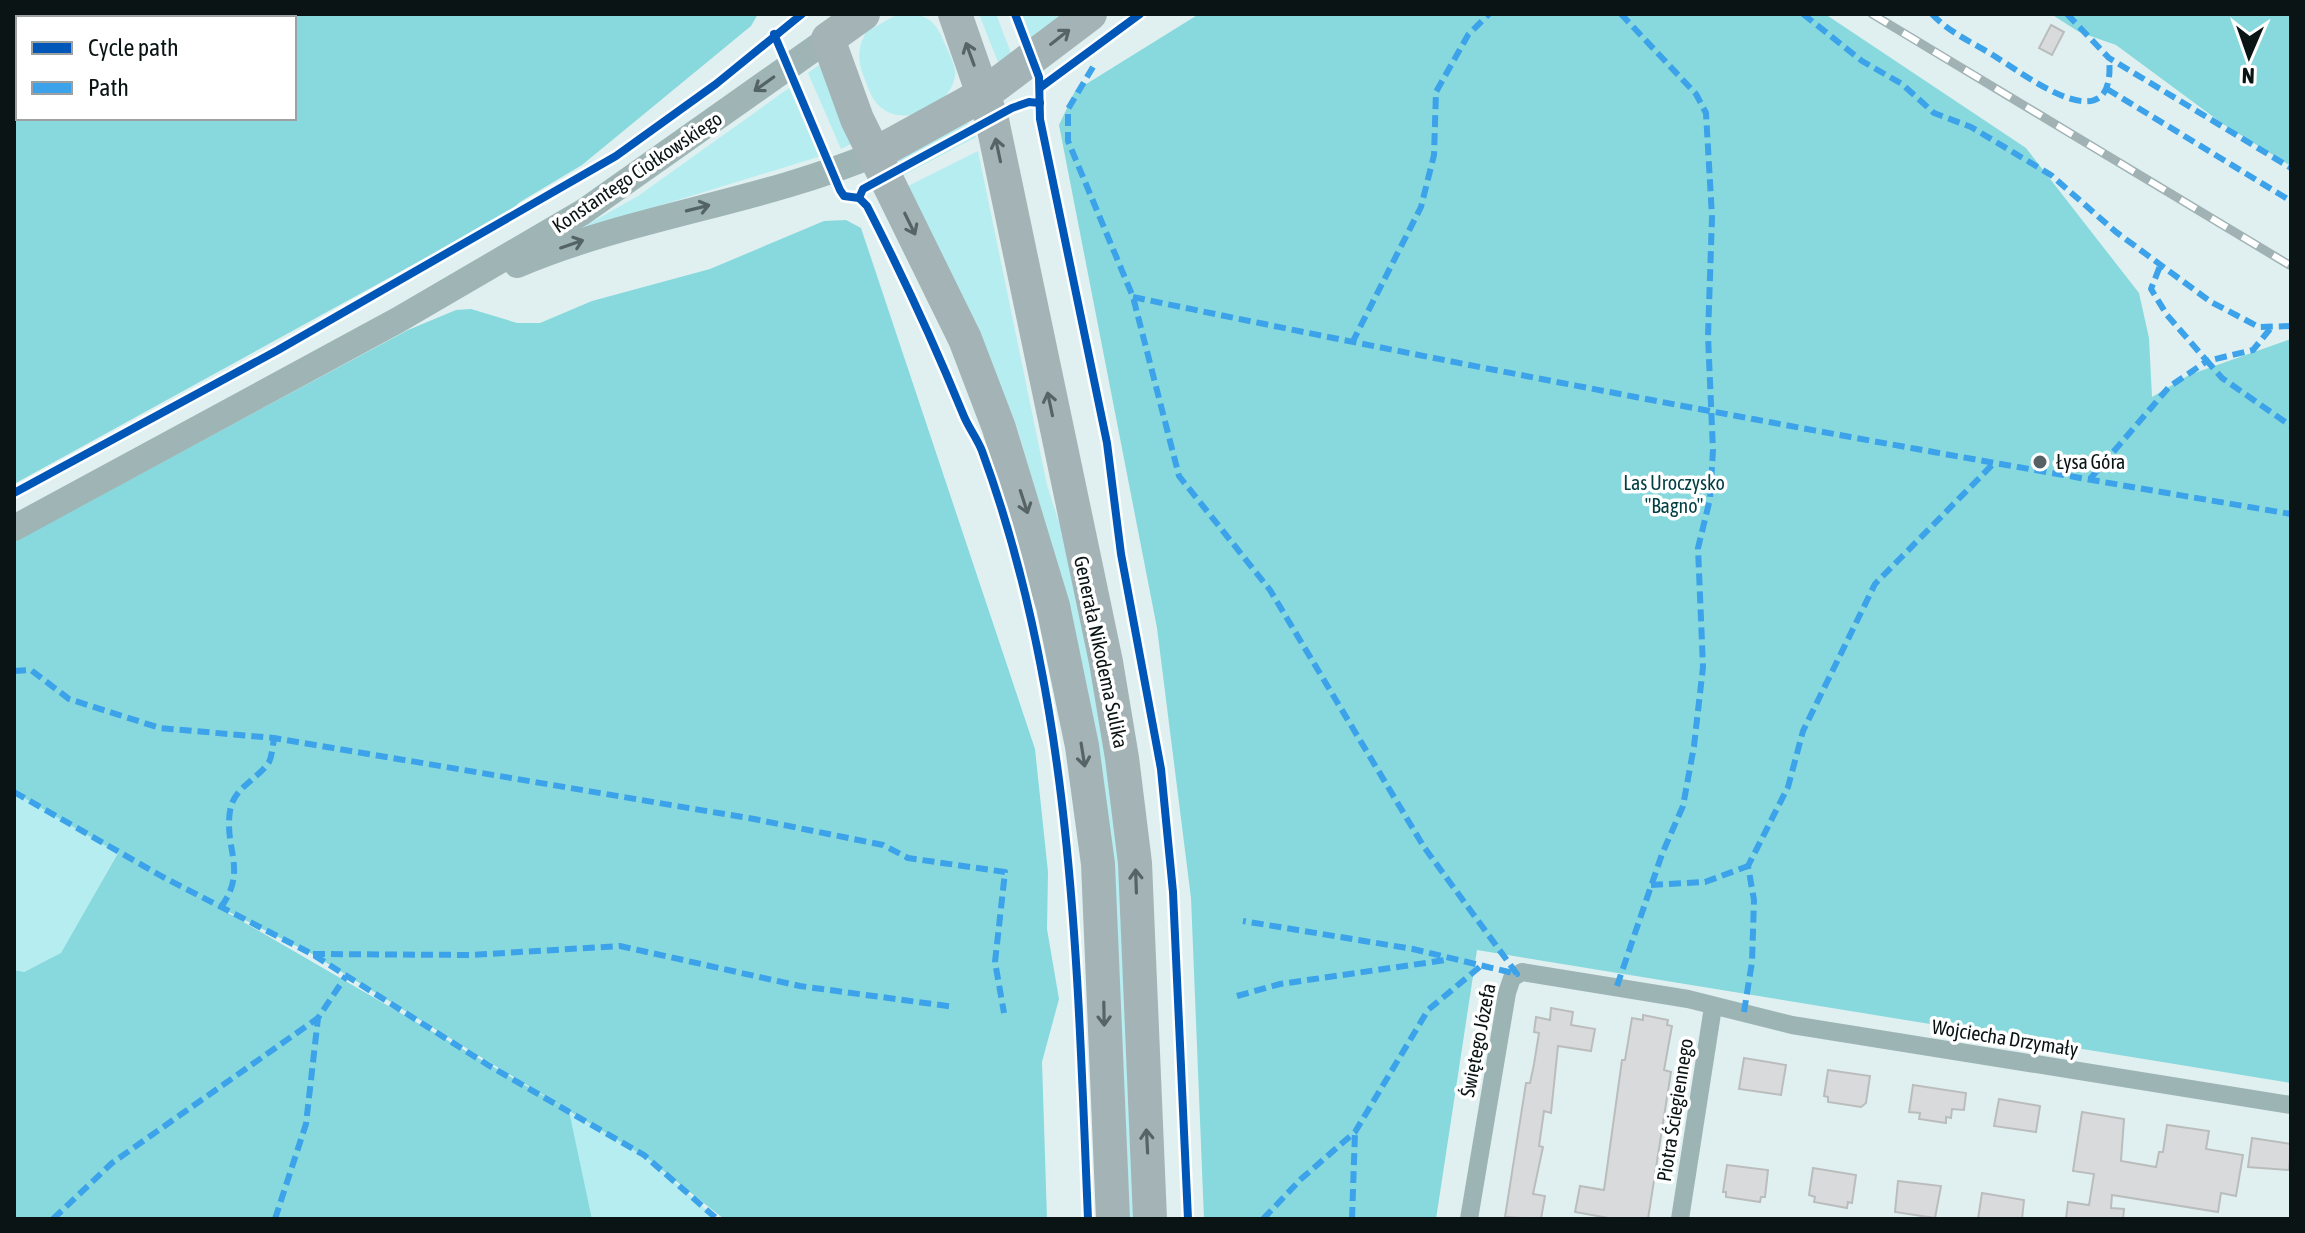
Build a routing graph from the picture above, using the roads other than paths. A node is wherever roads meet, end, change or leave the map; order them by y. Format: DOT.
graph roads {
  1 [pos="863,14"];
  2 [pos="955,14"];
  3 [pos="1090,14"];
  4 [pos="828,39"];
  5 [pos="984,94"];
  6 [pos="875,154"];
  7 [pos="398,320"];
  8 [pos="14,528"];
  9 [pos="1713,1007"];
  10 [pos="2291,1105"];
  11 [pos="1113,1219"];
  12 [pos="1150,1219"];
  13 [pos="1469,1219"];
  14 [pos="1680,1219"];
  1 -- 4 [label="highway"];
  5 -- 2 [label="highway, Generała Nikodema Sulika, one-way"];
  5 -- 3 [label="highway, one-way"];
  4 -- 6 [label="highway, Generała Nikodema Sulika"];
  4 -- 7 [label="street, Konstantego Ciołkowskiego, one-way"];
  5 -- 6 [label="highway"];
  12 -- 5 [label="highway, Generała Nikodema Sulika, one-way"];
  7 -- 6 [label="street, Konstantego Ciołkowskiego, one-way"];
  6 -- 11 [label="highway, Generała Nikodema Sulika, one-way"];
  7 -- 8 [label="street, Konstantego Ciołkowskiego"];
  9 -- 10 [label="street, Wojciecha Drzymały"];
  9 -- 13 [label="street, Świętego Józefa"];
  9 -- 14 [label="street, Piotra Ściegiennego"];
}
